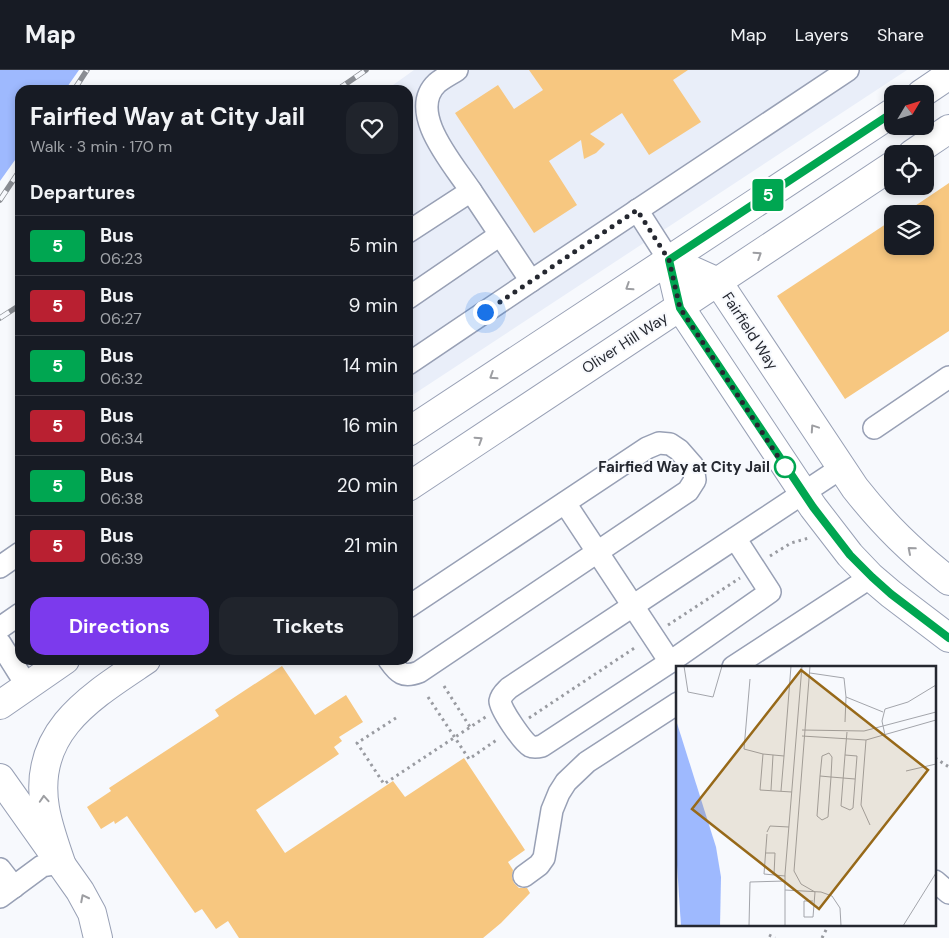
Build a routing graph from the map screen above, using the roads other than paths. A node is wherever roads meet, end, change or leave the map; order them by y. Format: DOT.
graph roads {
  1 [pos="457,70"];
  2 [pos="848,70"];
  3 [pos="949,75"];
  4 [pos="934,85"];
  5 [pos="884,118"];
  6 [pos="949,129"];
  7 [pos="925,145"];
  8 [pos="884,171"];
  9 [pos="471,191"];
  10 [pos="637,210"];
  11 [pos="413,229"];
  12 [pos="500,235"];
  13 [pos="669,260"];
  14 [pos="531,281"];
  15 [pos="718,282"];
  16 [pos="413,295"];
  17 [pos="680,308"];
  18 [pos="413,361"];
  19 [pos="949,377"];
  20 [pos="874,428"];
  21 [pos="413,429"];
  22 [pos="841,468"];
  23 [pos="413,484"];
  24 [pos="804,493"];
  25 [pos="564,503"];
  26 [pos="735,538"];
  27 [pos="596,552"];
  28 [pos="15,556"];
  29 [pos="0,566"];
  30 [pos="872,577"];
  31 [pos="949,581"];
  32 [pos="413,604"];
  33 [pos="633,606"];
  34 [pos="15,618"];
  35 [pos="0,628"];
  36 [pos="949,638"];
  37 [pos="0,643"];
  38 [pos="670,662"];
  39 [pos="58,665"];
  40 [pos="139,665"];
  41 [pos="392,665"];
  42 [pos="735,666"];
  43 [pos="27,686"];
  44 [pos="2,700"];
  45 [pos="676,704"];
  46 [pos="0,778"];
  47 [pos="61,863"];
  48 [pos="0,869"];
  49 [pos="524,876"];
  50 [pos="936,883"];
  51 [pos="7,892"];
  52 [pos="949,893"];
  53 [pos="98,938"];
  1 -- 9 [label="street"];
  2 -- 10 [label="street"];
  3 -- 4 [label="main road"];
  5 -- 13 [label="main road"];
  6 -- 7 [label="main road"];
  15 -- 8 [label="main road, Oliver Hill Way, one-way"];
  9 -- 11 [label="street"];
  9 -- 12 [label="street"];
  10 -- 13 [label="street"];
  10 -- 14 [label="street"];
  12 -- 14 [label="street"];
  12 -- 16 [label="street"];
  13 -- 15 [label="main road, Fairfield Way"];
  13 -- 17 [label="main road"];
  13 -- 21 [label="main road, one-way"];
  14 -- 18 [label="street"];
  15 -- 17 [label="main road, Oliver Hill Way"];
  22 -- 15 [label="main road, Fairfield Way, one-way"];
  23 -- 17 [label="main road, Oliver Hill Way, one-way"];
  17 -- 24 [label="main road"];
  19 -- 20 [label="street"];
  22 -- 24 [label="street"];
  31 -- 22 [label="main road, Fairfield Way, one-way"];
  24 -- 26 [label="street"];
  24 -- 30 [label="main road"];
  25 -- 27 [label="street"];
  25 -- 27 [label="street"];
  25 -- 32 [label="street"];
  26 -- 33 [label="street"];
  26 -- 38 [label="street"];
  27 -- 33 [label="street"];
  27 -- 41 [label="street"];
  28 -- 29 [label="street"];
  30 -- 36 [label="main road"];
  30 -- 42 [label="street"];
  33 -- 38 [label="street"];
  33 -- 38 [label="street"];
  34 -- 35 [label="street"];
  37 -- 43 [label="street"];
  39 -- 43 [label="main road"];
  47 -- 40 [label="main road, one-way"];
  43 -- 44 [label="main road"];
  45 -- 49 [label="street"];
  46 -- 47 [label="main road"];
  47 -- 51 [label="street"];
  53 -- 47 [label="main road, one-way"];
  48 -- 51 [label="street"];
  50 -- 52 [label="street"];
}
